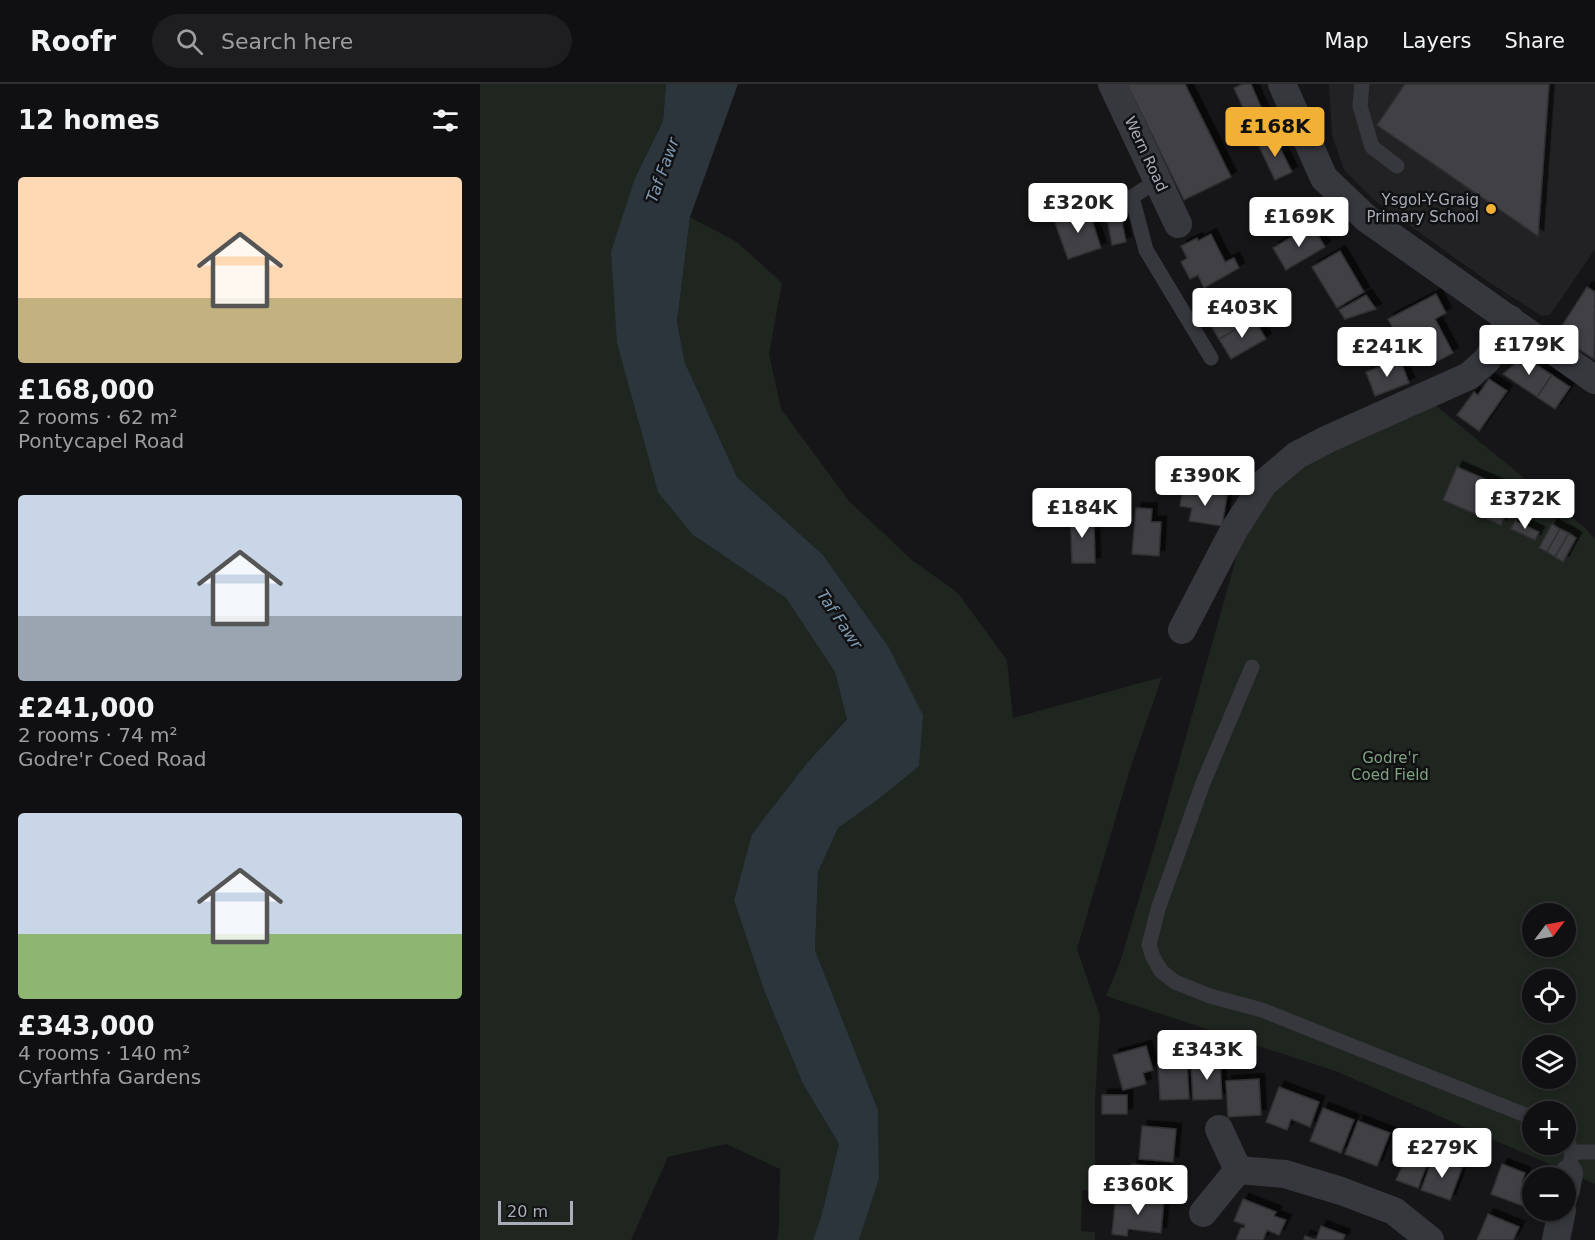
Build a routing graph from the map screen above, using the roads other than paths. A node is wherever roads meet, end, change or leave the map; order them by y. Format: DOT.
graph roads {
  1 [pos="1112,84"];
  2 [pos="1282,84"];
  3 [pos="1362,84"];
  4 [pos="1396,165"];
  5 [pos="1158,180"];
  6 [pos="1178,224"];
  7 [pos="1510,320"];
  8 [pos="1211,358"];
  9 [pos="1595,380"];
  10 [pos="1182,630"];
  11 [pos="1252,667"];
  12 [pos="1522,1114"];
  13 [pos="1219,1129"];
  14 [pos="1595,1152"];
  15 [pos="1568,1163"];
  16 [pos="1238,1170"];
  17 [pos="1203,1213"];
  18 [pos="1560,1221"];
  19 [pos="1430,1240"];
  20 [pos="1556,1240"];
  1 -- 5 [label="street, Wern Road"];
  2 -- 7 [label="street"];
  3 -- 4 [label="lane"];
  5 -- 6 [label="street, Wern Road"];
  5 -- 8 [label="lane"];
  7 -- 9 [label="street"];
  7 -- 10 [label="street"];
  11 -- 12 [label="lane"];
  13 -- 16 [label="street"];
  14 -- 15 [label="lane"];
  16 -- 17 [label="street"];
  16 -- 19 [label="street"];
  18 -- 20 [label="street"];
}
